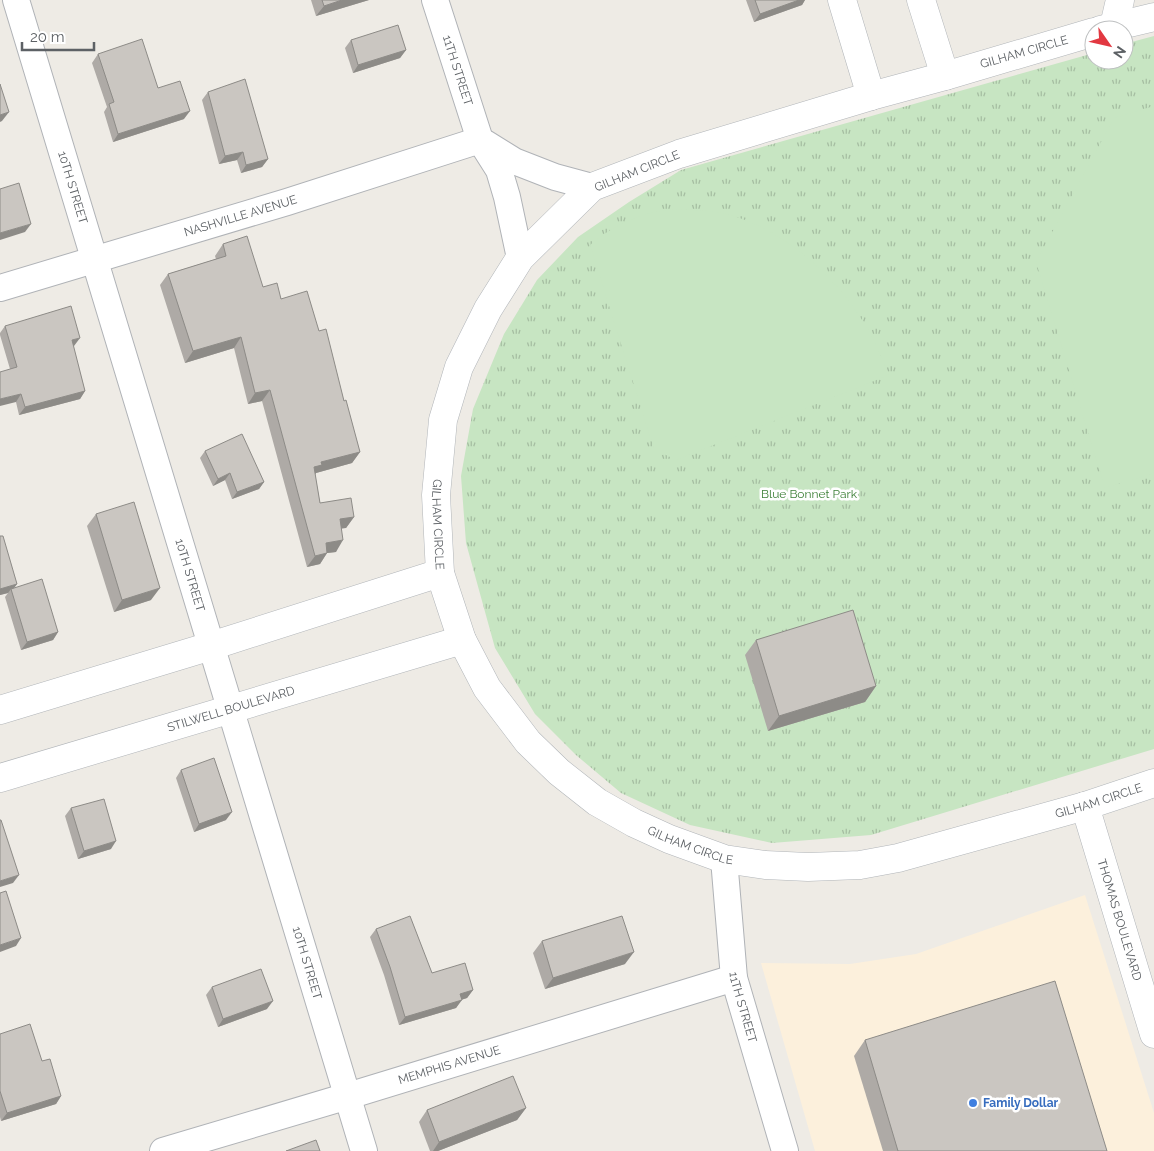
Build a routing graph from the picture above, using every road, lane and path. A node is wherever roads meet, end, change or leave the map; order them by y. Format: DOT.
graph roads {
  1 [pos="16,0"];
  2 [pos="435,0"];
  3 [pos="842,0"];
  4 [pos="921,0"];
  5 [pos="1154,17"];
  6 [pos="1126,20"];
  7 [pos="1084,30"];
  8 [pos="945,76"];
  9 [pos="870,96"];
  10 [pos="480,140"];
  11 [pos="592,187"];
  12 [pos="520,258"];
  13 [pos="95,260"];
  14 [pos="0,288"];
  15 [pos="440,573"];
  16 [pos="462,640"];
  17 [pos="211,646"];
  18 [pos="231,709"];
  19 [pos="0,710"];
  20 [pos="0,778"];
  21 [pos="1154,783"];
  22 [pos="1085,806"];
  23 [pos="724,858"];
  24 [pos="734,978"];
  25 [pos="1154,1034"];
  26 [pos="348,1096"];
  27 [pos="163,1151"];
  28 [pos="364,1151"];
  29 [pos="785,1151"];
  1 -- 13 [label="street, 10TH STREET"];
  2 -- 10 [label="street, 11TH STREET"];
  3 -- 9 [label="main road"];
  4 -- 8 [label="main road"];
  5 -- 6 [label="main road, GILHAM CIRCLE"];
  7 -- 8 [label="main road, GILHAM CIRCLE"];
  8 -- 9 [label="main road, GILHAM CIRCLE"];
  9 -- 11 [label="main road, GILHAM CIRCLE"];
  10 -- 11 [label="street"];
  10 -- 12 [label="street, 11TH STREET"];
  10 -- 13 [label="street, NASHVILLE AVENUE"];
  11 -- 12 [label="main road, GILHAM CIRCLE"];
  12 -- 15 [label="main road, GILHAM CIRCLE"];
  13 -- 14 [label="street, NASHVILLE AVENUE"];
  13 -- 17 [label="street, 10TH STREET"];
  15 -- 16 [label="main road, GILHAM CIRCLE"];
  15 -- 17 [label="main road"];
  16 -- 18 [label="main road, STILWELL BOULEVARD"];
  16 -- 23 [label="main road, GILHAM CIRCLE"];
  17 -- 18 [label="street, 10TH STREET"];
  17 -- 19 [label="main road"];
  18 -- 20 [label="main road, STILWELL BOULEVARD"];
  18 -- 26 [label="street, 10TH STREET"];
  21 -- 22 [label="main road, GILHAM CIRCLE"];
  22 -- 23 [label="main road, GILHAM CIRCLE"];
  22 -- 25 [label="main road, THOMAS BOULEVARD"];
  23 -- 24 [label="street, 11TH STREET"];
  24 -- 26 [label="street, MEMPHIS AVENUE"];
  24 -- 29 [label="street, 11TH STREET"];
  26 -- 27 [label="street, MEMPHIS AVENUE"];
  26 -- 28 [label="street, 10TH STREET"];
}
